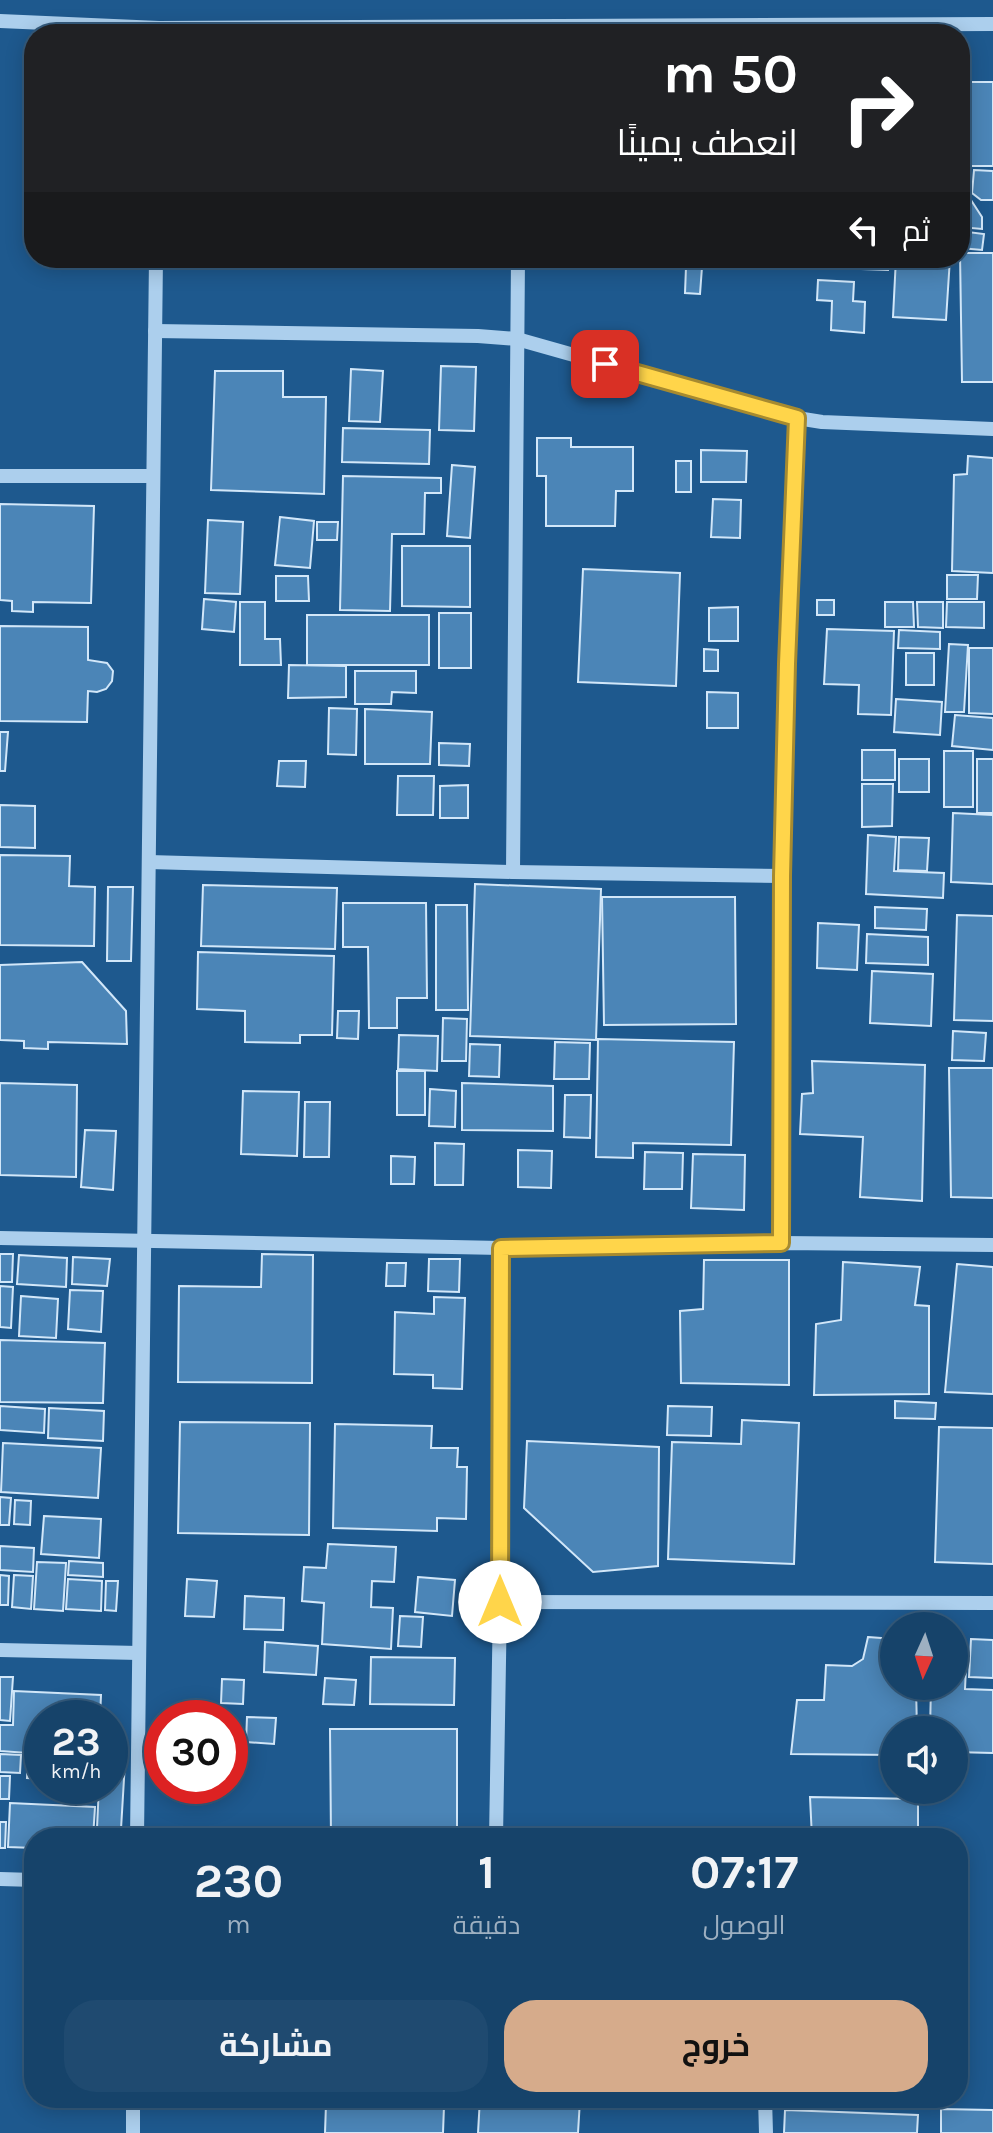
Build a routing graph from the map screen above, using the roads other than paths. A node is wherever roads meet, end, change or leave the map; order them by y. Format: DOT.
graph roads {
  1 [pos="0,21"];
  2 [pos="48,24"];
  3 [pos="970,24"];
  4 [pos="993,24"];
  5 [pos="156,268"];
  6 [pos="518,268"];
  7 [pos="155,331"];
  8 [pos="517,339"];
  9 [pos="797,418"];
  10 [pos="993,429"];
  11 [pos="0,476"];
  12 [pos="153,476"];
  13 [pos="149,862"];
  14 [pos="513,872"];
  15 [pos="782,876"];
  16 [pos="0,1238"];
  17 [pos="144,1242"];
  18 [pos="781,1243"];
  19 [pos="993,1245"];
  20 [pos="501,1248"];
  21 [pos="500,1602"];
  22 [pos="993,1603"];
  23 [pos="0,1650"];
  24 [pos="139,1653"];
  25 [pos="137,1828"];
  26 [pos="496,1828"];
  27 [pos="0,1879"];
  28 [pos="24,1880"];
  29 [pos="133,2108"];
  30 [pos="765,2108"];
  31 [pos="133,2133"];
  32 [pos="766,2133"];
  1 -- 2 [label="street"];
  3 -- 4 [label="street"];
  5 -- 7 [label="street"];
  6 -- 8 [label="street"];
  7 -- 8 [label="street"];
  7 -- 12 [label="street"];
  8 -- 9 [label="street"];
  8 -- 14 [label="street"];
  9 -- 10 [label="street"];
  9 -- 15 [label="street"];
  11 -- 12 [label="street"];
  12 -- 13 [label="street"];
  13 -- 14 [label="street"];
  13 -- 17 [label="street"];
  14 -- 15 [label="street"];
  15 -- 18 [label="street"];
  16 -- 17 [label="street"];
  17 -- 20 [label="street"];
  17 -- 24 [label="street"];
  18 -- 19 [label="street"];
  18 -- 20 [label="street"];
  20 -- 21 [label="street"];
  21 -- 22 [label="street"];
  21 -- 26 [label="street"];
  23 -- 24 [label="street"];
  24 -- 25 [label="street"];
  27 -- 28 [label="street"];
  29 -- 31 [label="street"];
  30 -- 32 [label="street"];
}
